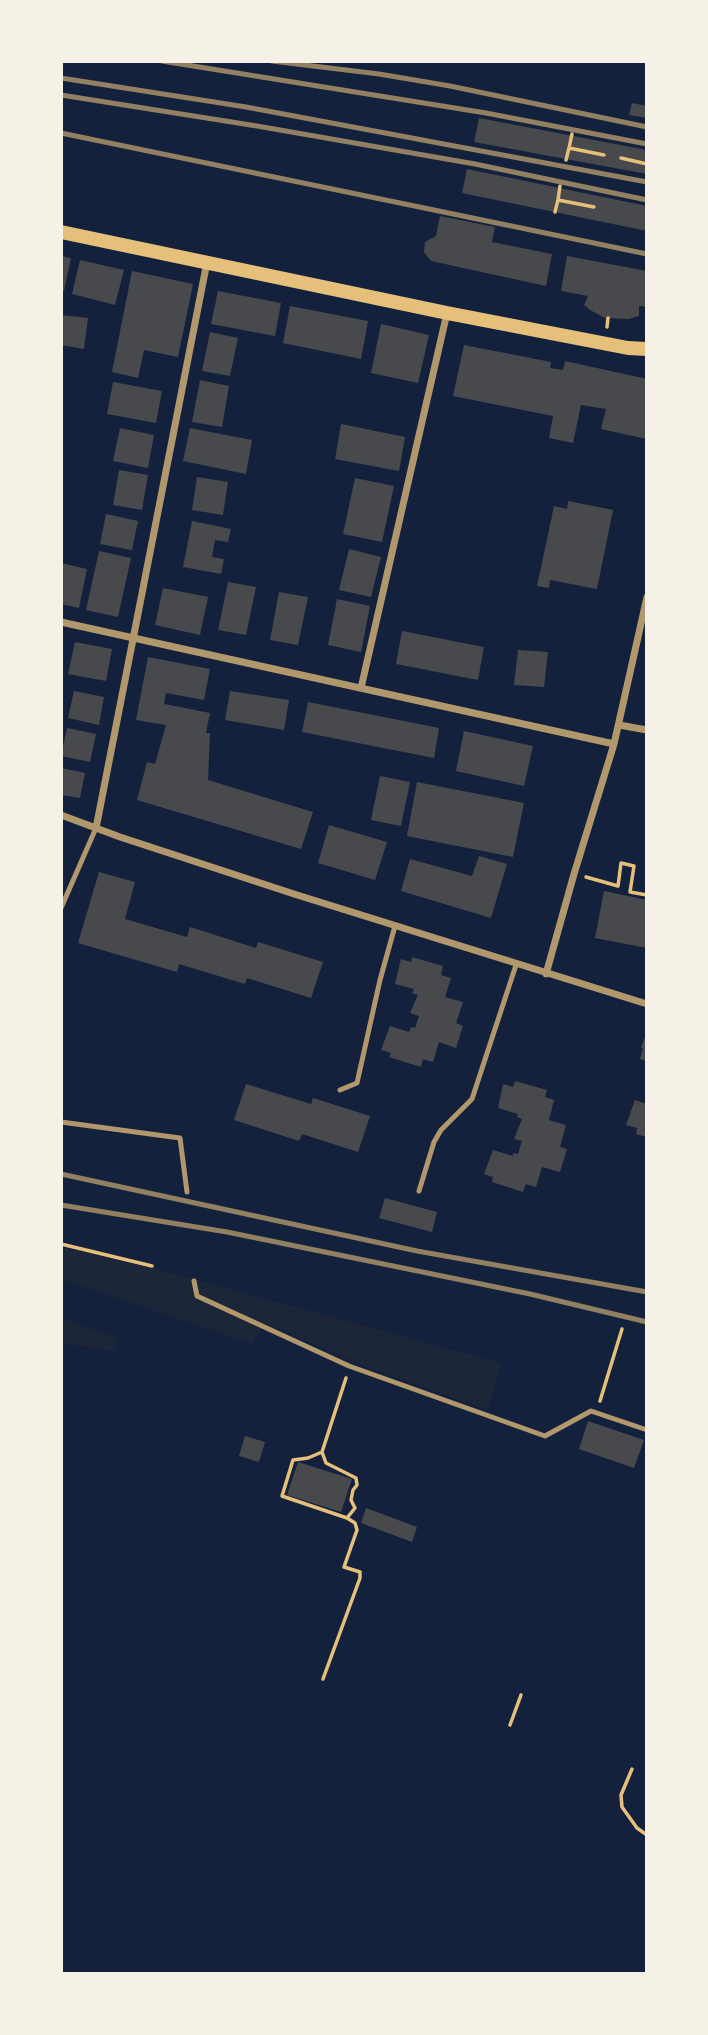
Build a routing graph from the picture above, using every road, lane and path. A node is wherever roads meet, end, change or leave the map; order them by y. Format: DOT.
graph roads {
  1 [pos="572,134"];
  2 [pos="569,148"];
  3 [pos="604,155"];
  4 [pos="621,158"];
  5 [pos="566,160"];
  6 [pos="647,164"];
  7 [pos="560,186"];
  8 [pos="558,200"];
  9 [pos="593,207"];
  10 [pos="555,212"];
  11 [pos="61,232"];
  12 [pos="208,261"];
  13 [pos="447,313"];
  14 [pos="647,349"];
  15 [pos="647,597"];
  16 [pos="61,622"];
  17 [pos="132,637"];
  18 [pos="361,688"];
  19 [pos="620,725"];
  20 [pos="647,730"];
  21 [pos="614,744"];
  22 [pos="61,815"];
  23 [pos="96,828"];
  24 [pos="574,874"];
  25 [pos="647,895"];
  26 [pos="61,908"];
  27 [pos="395,926"];
  28 [pos="516,965"];
  29 [pos="546,974"];
  30 [pos="647,1004"];
  31 [pos="340,1090"];
  32 [pos="61,1122"];
  33 [pos="419,1191"];
  34 [pos="187,1192"];
  35 [pos="61,1244"];
  36 [pos="152,1266"];
  37 [pos="194,1281"];
  38 [pos="622,1329"];
  39 [pos="349,1366"];
  40 [pos="596,1413"];
  41 [pos="647,1430"];
  42 [pos="322,1452"];
  43 [pos="347,1518"];
  44 [pos="323,1679"];
  45 [pos="521,1695"];
  46 [pos="510,1726"];
  47 [pos="632,1769"];
  48 [pos="647,1835"];
  1 -- 2 [label="path"];
  2 -- 3 [label="path"];
  2 -- 5 [label="path"];
  4 -- 6 [label="path"];
  7 -- 8 [label="path"];
  8 -- 9 [label="path"];
  8 -- 10 [label="path"];
  11 -- 12 [label="main road"];
  12 -- 13 [label="main road"];
  12 -- 17 [label="street"];
  13 -- 14 [label="main road"];
  13 -- 18 [label="street"];
  15 -- 19 [label="street"];
  16 -- 17 [label="street"];
  17 -- 18 [label="street"];
  17 -- 23 [label="street"];
  18 -- 21 [label="street"];
  19 -- 20 [label="street"];
  19 -- 21 [label="street"];
  21 -- 24 [label="street"];
  22 -- 23 [label="street"];
  23 -- 26 [label="lane"];
  23 -- 27 [label="street"];
  24 -- 25 [label="path"];
  24 -- 29 [label="street"];
  27 -- 28 [label="street"];
  27 -- 31 [label="lane"];
  28 -- 29 [label="street"];
  28 -- 33 [label="lane"];
  29 -- 30 [label="street"];
  32 -- 34 [label="lane"];
  35 -- 36 [label="path"];
  37 -- 39 [label="lane"];
  38 -- 40 [label="path"];
  39 -- 40 [label="lane"];
  39 -- 42 [label="path"];
  40 -- 41 [label="lane"];
  42 -- 43 [label="path"];
  42 -- 43 [label="path"];
  43 -- 44 [label="path"];
  45 -- 46 [label="path"];
  47 -- 48 [label="path"];
}
